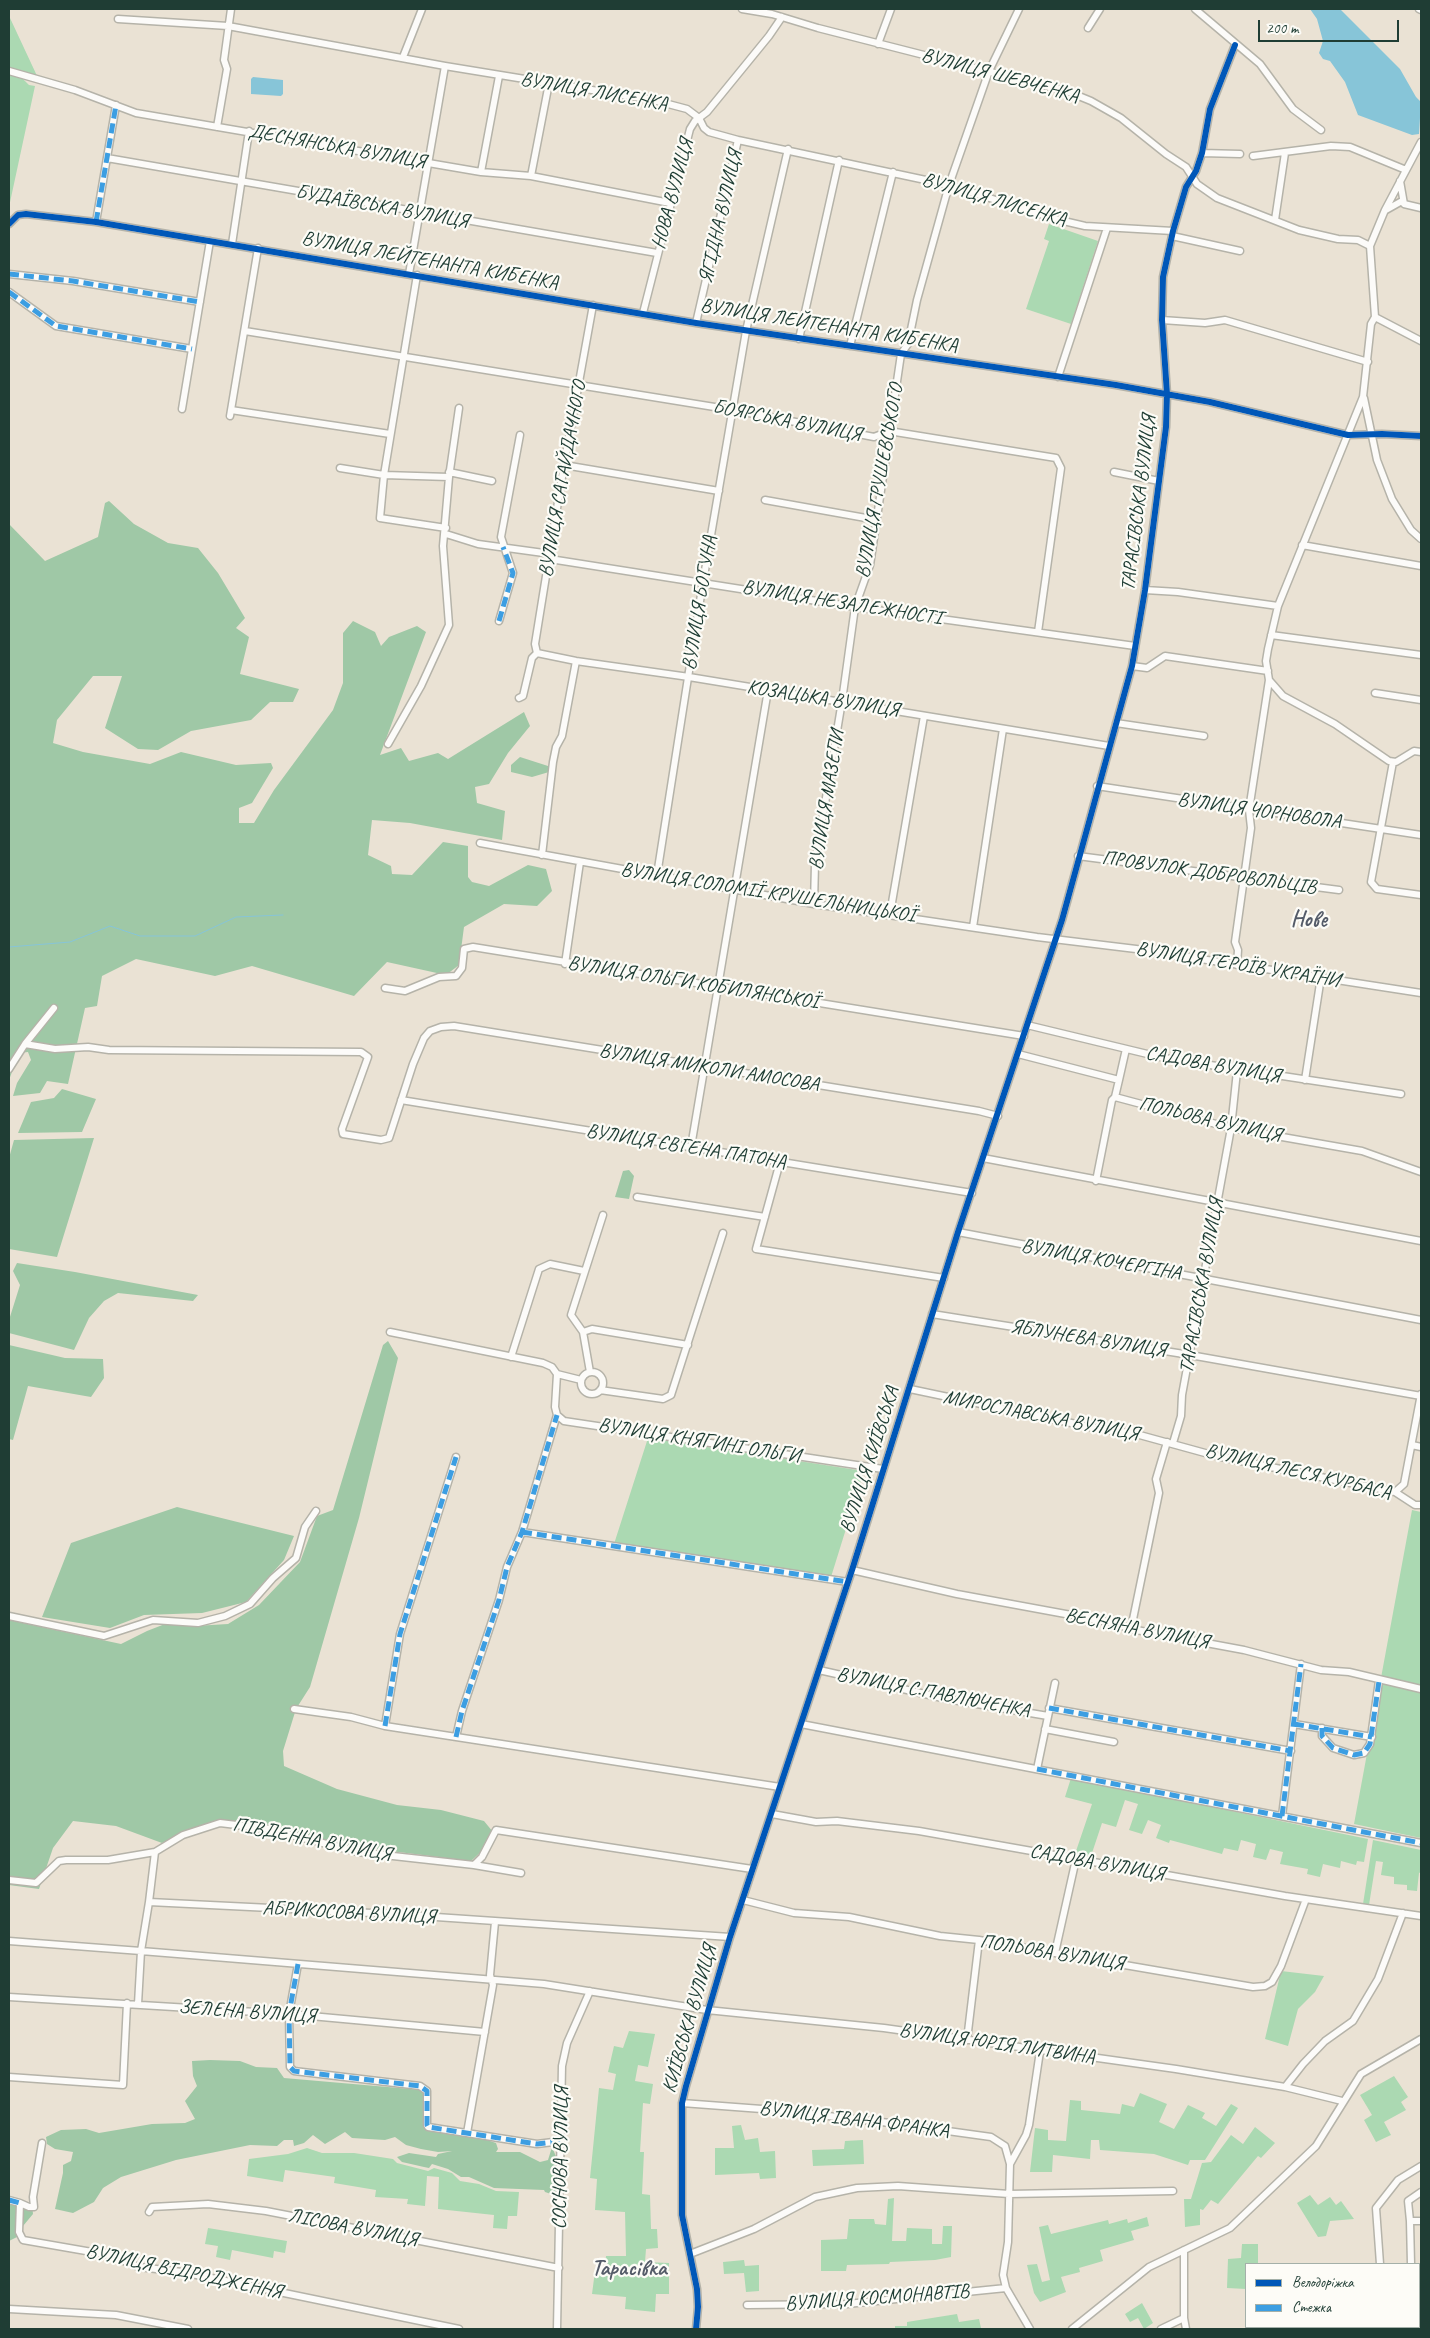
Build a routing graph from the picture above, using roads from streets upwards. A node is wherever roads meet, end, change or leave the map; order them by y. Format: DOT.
graph roads {
  1 [pos="231,9"];
  2 [pos="422,9"];
  3 [pos="742,9"];
  4 [pos="891,9"];
  5 [pos="1020,9"];
  6 [pos="1100,9"];
  7 [pos="1195,9"];
  8 [pos="782,17"];
  9 [pos="118,19"];
  10 [pos="228,26"];
  11 [pos="1088,28"];
  12 [pos="878,44"];
  13 [pos="1236,45"];
  14 [pos="403,57"];
  15 [pos="445,66"];
  16 [pos="9,71"];
  17 [pos="989,71"];
  18 [pos="499,76"];
  19 [pos="549,83"];
  20 [pos="116,105"];
  21 [pos="699,118"];
  22 [pos="217,127"];
  23 [pos="1321,130"];
  24 [pos="250,131"];
  25 [pos="738,140"];
  26 [pos="1421,142"];
  27 [pos="788,149"];
  28 [pos="1202,153"];
  29 [pos="1285,153"];
  30 [pos="1240,154"];
  31 [pos="1253,156"];
  32 [pos="107,158"];
  33 [pos="839,160"];
  34 [pos="427,162"];
  35 [pos="1406,170"];
  36 [pos="481,172"];
  37 [pos="893,172"];
  38 [pos="531,176"];
  39 [pos="1193,176"];
  40 [pos="1400,180"];
  41 [pos="241,183"];
  42 [pos="949,185"];
  43 [pos="1402,201"];
  44 [pos="670,203"];
  45 [pos="1421,208"];
  46 [pos="1385,210"];
  47 [pos="418,214"];
  48 [pos="1275,220"];
  49 [pos="96,222"];
  50 [pos="9,224"];
  51 [pos="1107,228"];
  52 [pos="1173,234"];
  53 [pos="210,241"];
  54 [pos="232,244"];
  55 [pos="1370,246"];
  56 [pos="258,248"];
  57 [pos="1240,251"];
  58 [pos="657,253"];
  59 [pos="9,274"];
  60 [pos="409,274"];
  61 [pos="417,275"];
  62 [pos="9,292"];
  63 [pos="200,302"];
  64 [pos="593,305"];
  65 [pos="643,312"];
  66 [pos="1375,317"];
  67 [pos="1162,320"];
  68 [pos="696,323"];
  69 [pos="245,331"];
  70 [pos="746,331"];
  71 [pos="799,339"];
  72 [pos="1421,341"];
  73 [pos="850,346"];
  74 [pos="192,349"];
  75 [pos="901,354"];
  76 [pos="402,355"];
  77 [pos="1368,362"];
  78 [pos="1058,377"];
  79 [pos="579,385"];
  80 [pos="1167,394"];
  81 [pos="1364,397"];
  82 [pos="459,408"];
  83 [pos="182,409"];
  84 [pos="733,410"];
  85 [pos="889,431"];
  86 [pos="390,434"];
  87 [pos="1370,434"];
  88 [pos="520,435"];
  89 [pos="1348,435"];
  90 [pos="1421,436"];
  91 [pos="564,465"];
  92 [pos="340,468"];
  93 [pos="1114,472"];
  94 [pos="384,475"];
  95 [pos="449,475"];
  96 [pos="492,481"];
  97 [pos="1159,481"];
  98 [pos="719,491"];
  99 [pos="765,500"];
  100 [pos="877,520"];
  101 [pos="446,531"];
  102 [pos="1421,539"];
  103 [pos="1302,545"];
  104 [pos="503,547"];
  105 [pos="550,557"];
  106 [pos="1421,566"];
  107 [pos="703,582"];
  108 [pos="1144,590"];
  109 [pos="1278,606"];
  110 [pos="855,607"];
  111 [pos="499,621"];
  112 [pos="1038,632"];
  113 [pos="1271,635"];
  114 [pos="1135,646"];
  115 [pos="537,653"];
  116 [pos="1421,655"];
  117 [pos="576,661"];
  118 [pos="1132,666"];
  119 [pos="1268,671"];
  120 [pos="688,677"];
  121 [pos="1269,680"];
  122 [pos="768,690"];
  123 [pos="1374,693"];
  124 [pos="519,698"];
  125 [pos="1421,700"];
  126 [pos="842,701"];
  127 [pos="924,716"];
  128 [pos="1116,723"];
  129 [pos="1003,729"];
  130 [pos="1204,736"];
  131 [pos="388,744"];
  132 [pos="1109,746"];
  133 [pos="1421,752"];
  134 [pos="1393,762"];
  135 [pos="1097,786"];
  136 [pos="1249,810"];
  137 [pos="1380,829"];
  138 [pos="1421,835"];
  139 [pos="480,843"];
  140 [pos="542,856"];
  141 [pos="1078,856"];
  142 [pos="580,862"];
  143 [pos="657,875"];
  144 [pos="1244,877"];
  145 [pos="734,890"];
  146 [pos="1339,890"];
  147 [pos="1421,895"];
  148 [pos="814,904"];
  149 [pos="890,914"];
  150 [pos="973,927"];
  151 [pos="1056,939"];
  152 [pos="565,964"];
  153 [pos="1237,965"];
  154 [pos="1321,977"];
  155 [pos="718,986"];
  156 [pos="385,988"];
  157 [pos="1421,992"];
  158 [pos="54,1008"];
  159 [pos="1027,1025"];
  160 [pos="1024,1036"];
  161 [pos="25,1044"];
  162 [pos="1126,1049"];
  163 [pos="1018,1054"];
  164 [pos="706,1068"];
  165 [pos="9,1069"];
  166 [pos="1237,1071"];
  167 [pos="1119,1080"];
  168 [pos="1305,1080"];
  169 [pos="1401,1094"];
  170 [pos="1115,1097"];
  171 [pos="401,1100"];
  172 [pos="998,1116"];
  173 [pos="1231,1128"];
  174 [pos="692,1147"];
  175 [pos="983,1158"];
  176 [pos="780,1162"];
  177 [pos="1421,1172"];
  178 [pos="1096,1181"];
  179 [pos="972,1193"];
  180 [pos="637,1197"];
  181 [pos="1217,1203"];
  182 [pos="602,1215"];
  183 [pos="765,1217"];
  184 [pos="958,1232"];
  185 [pos="723,1233"];
  186 [pos="1421,1241"];
  187 [pos="584,1271"];
  188 [pos="944,1278"];
  189 [pos="1203,1278"];
  190 [pos="932,1314"];
  191 [pos="1421,1320"];
  192 [pos="390,1332"];
  193 [pos="583,1332"];
  194 [pos="688,1345"];
  195 [pos="1190,1354"];
  196 [pos="511,1357"];
  197 [pos="590,1372"];
  198 [pos="557,1374"];
  199 [pos="581,1380"];
  200 [pos="910,1389"];
  201 [pos="600,1390"];
  202 [pos="1421,1395"];
  203 [pos="557,1416"];
  204 [pos="1170,1443"];
  205 [pos="1412,1445"];
  206 [pos="1421,1447"];
  207 [pos="456,1457"];
  208 [pos="883,1468"];
  209 [pos="1396,1492"];
  210 [pos="1421,1506"];
  211 [pos="316,1511"];
  212 [pos="522,1532"];
  213 [pos="852,1570"];
  214 [pos="848,1582"];
  215 [pos="9,1616"];
  216 [pos="1131,1629"];
  217 [pos="1301,1664"];
  218 [pos="818,1670"];
  219 [pos="1379,1681"];
  220 [pos="1055,1683"];
  221 [pos="1421,1689"];
  222 [pos="1050,1708"];
  223 [pos="294,1709"];
  224 [pos="1048,1716"];
  225 [pos="801,1724"];
  226 [pos="1294,1724"];
  227 [pos="385,1726"];
  228 [pos="1322,1728"];
  229 [pos="1045,1729"];
  230 [pos="1372,1736"];
  231 [pos="456,1737"];
  232 [pos="1114,1742"];
  233 [pos="1291,1750"];
  234 [pos="1037,1768"];
  235 [pos="780,1787"];
  236 [pos="772,1814"];
  237 [pos="1282,1816"];
  238 [pos="1421,1843"];
  239 [pos="155,1852"];
  240 [pos="1076,1859"];
  241 [pos="474,1865"];
  242 [pos="752,1869"];
  243 [pos="521,1873"];
  244 [pos="9,1880"];
  245 [pos="1306,1899"];
  246 [pos="743,1900"];
  247 [pos="149,1902"];
  248 [pos="1403,1913"];
  249 [pos="1421,1916"];
  250 [pos="495,1922"];
  251 [pos="730,1937"];
  252 [pos="979,1940"];
  253 [pos="9,1941"];
  254 [pos="141,1951"];
  255 [pos="1055,1953"];
  256 [pos="298,1964"];
  257 [pos="492,1980"];
  258 [pos="590,1992"];
  259 [pos="9,1997"];
  260 [pos="127,2003"];
  261 [pos="138,2004"];
  262 [pos="707,2010"];
  263 [pos="289,2014"];
  264 [pos="485,2032"];
  265 [pos="967,2040"];
  266 [pos="1420,2042"];
  267 [pos="1040,2051"];
  268 [pos="9,2077"];
  269 [pos="1285,2087"];
  270 [pos="1342,2101"];
  271 [pos="682,2103"];
  272 [pos="467,2132"];
  273 [pos="561,2141"];
  274 [pos="42,2143"];
  275 [pos="1010,2164"];
  276 [pos="1421,2166"];
  277 [pos="1173,2191"];
  278 [pos="1421,2192"];
  279 [pos="1009,2194"];
  280 [pos="9,2200"];
  281 [pos="20,2203"];
  282 [pos="149,2212"];
  283 [pos="1410,2221"];
  284 [pos="1421,2221"];
  285 [pos="1184,2250"];
  286 [pos="690,2254"];
  287 [pos="1380,2263"];
  288 [pos="1411,2263"];
  289 [pos="559,2268"];
  290 [pos="1006,2288"];
  291 [pos="747,2305"];
  292 [pos="9,2310"];
  293 [pos="1184,2318"];
  294 [pos="188,2329"];
  295 [pos="459,2329"];
  296 [pos="557,2329"];
  297 [pos="696,2329"];
  298 [pos="1030,2329"];
  299 [pos="1072,2329"];
  300 [pos="1161,2329"];
  301 [pos="1186,2329"];
  1 -- 10 [label="street"];
  2 -- 14 [label="street"];
  3 -- 8 [label="street, ВУЛИЦЯ ШЕВЧЕНКА"];
  4 -- 12 [label="street"];
  5 -- 17 [label="street"];
  6 -- 11 [label="street"];
  7 -- 13 [label="street"];
  8 -- 12 [label="street, ВУЛИЦЯ ШЕВЧЕНКА"];
  8 -- 21 [label="street, НОВА ВУЛИЦЯ"];
  9 -- 10 [label="street, ВУЛИЦЯ ЛИСЕНКА"];
  10 -- 14 [label="street, ВУЛИЦЯ ЛИСЕНКА"];
  10 -- 22 [label="street"];
  12 -- 17 [label="street, ВУЛИЦЯ ШЕВЧЕНКА"];
  13 -- 23 [label="street"];
  13 -- 28 [label="street, ТАРАСІВСЬКА ВУЛИЦЯ"];
  14 -- 15 [label="street, ВУЛИЦЯ ЛИСЕНКА"];
  15 -- 18 [label="street, ВУЛИЦЯ ЛИСЕНКА"];
  15 -- 34 [label="street"];
  16 -- 20 [label="street, ДЕСНЯНСЬКА ВУЛИЦЯ"];
  17 -- 39 [label="street, ВУЛИЦЯ ШЕВЧЕНКА"];
  17 -- 42 [label="street"];
  18 -- 19 [label="street, ВУЛИЦЯ ЛИСЕНКА"];
  18 -- 36 [label="street"];
  19 -- 21 [label="street, ВУЛИЦЯ ЛИСЕНКА"];
  19 -- 38 [label="street"];
  20 -- 22 [label="street, ДЕСНЯНСЬКА ВУЛИЦЯ"];
  20 -- 32 [label="street"];
  21 -- 25 [label="street, ВУЛИЦЯ ЛИСЕНКА"];
  21 -- 44 [label="street, НОВА ВУЛИЦЯ"];
  22 -- 24 [label="street, ДЕСНЯНСЬКА ВУЛИЦЯ"];
  24 -- 34 [label="street, ДЕСНЯНСЬКА ВУЛИЦЯ"];
  24 -- 41 [label="street"];
  25 -- 27 [label="street, ВУЛИЦЯ ЛИСЕНКА"];
  25 -- 68 [label="street, ЯГІДНА ВУЛИЦЯ"];
  26 -- 35 [label="street"];
  27 -- 33 [label="street, ВУЛИЦЯ ЛИСЕНКА"];
  27 -- 70 [label="street, ВУЛИЦЯ БОГУНА"];
  28 -- 30 [label="street"];
  28 -- 39 [label="street, ТАРАСІВСЬКА ВУЛИЦЯ"];
  29 -- 31 [label="street"];
  29 -- 35 [label="street"];
  29 -- 48 [label="street"];
  32 -- 41 [label="street, БУДАЇВСЬКА ВУЛИЦЯ"];
  32 -- 49 [label="street"];
  33 -- 37 [label="street, ВУЛИЦЯ ЛИСЕНКА"];
  33 -- 71 [label="street"];
  34 -- 36 [label="street, ДЕСНЯНСЬКА ВУЛИЦЯ"];
  34 -- 47 [label="street"];
  35 -- 40 [label="street"];
  36 -- 38 [label="street, ДЕСНЯНСЬКА ВУЛИЦЯ"];
  37 -- 42 [label="street, ВУЛИЦЯ ЛИСЕНКА"];
  37 -- 73 [label="street"];
  38 -- 44 [label="street, ДЕСНЯНСЬКА ВУЛИЦЯ"];
  39 -- 48 [label="street, ВУЛИЦЯ ШЕВЧЕНКА"];
  39 -- 52 [label="street, ТАРАСІВСЬКА ВУЛИЦЯ"];
  40 -- 43 [label="street"];
  40 -- 46 [label="street"];
  41 -- 47 [label="street, БУДАЇВСЬКА ВУЛИЦЯ"];
  41 -- 54 [label="street"];
  42 -- 51 [label="street, ВУЛИЦЯ ЛИСЕНКА"];
  42 -- 75 [label="street"];
  43 -- 45 [label="street"];
  43 -- 46 [label="street"];
  44 -- 58 [label="street, НОВА ВУЛИЦЯ"];
  46 -- 55 [label="street"];
  47 -- 58 [label="street, БУДАЇВСЬКА ВУЛИЦЯ"];
  47 -- 60 [label="street"];
  48 -- 55 [label="street, ВУЛИЦЯ ШЕВЧЕНКА"];
  49 -- 50 [label="street"];
  49 -- 53 [label="street"];
  51 -- 52 [label="street, ВУЛИЦЯ ЛИСЕНКА"];
  51 -- 78 [label="street"];
  52 -- 57 [label="street, ВУЛИЦЯ ЛИСЕНКА"];
  52 -- 67 [label="street, ТАРАСІВСЬКА ВУЛИЦЯ"];
  53 -- 54 [label="street, ВУЛИЦЯ ЛЕЙТЕНАНТА КИБЕНКА"];
  53 -- 63 [label="street"];
  54 -- 56 [label="street, ВУЛИЦЯ ЛЕЙТЕНАНТА КИБЕНКА"];
  55 -- 66 [label="street"];
  56 -- 60 [label="street, ВУЛИЦЯ ЛЕЙТЕНАНТА КИБЕНКА"];
  56 -- 69 [label="street"];
  58 -- 65 [label="street, НОВА ВУЛИЦЯ"];
  59 -- 63 [label="street"];
  60 -- 61 [label="street, ВУЛИЦЯ ЛЕЙТЕНАНТА КИБЕНКА"];
  61 -- 64 [label="street, ВУЛИЦЯ ЛЕЙТЕНАНТА КИБЕНКА"];
  61 -- 76 [label="street"];
  62 -- 74 [label="street"];
  63 -- 74 [label="street"];
  64 -- 65 [label="street, ВУЛИЦЯ ЛЕЙТЕНАНТА КИБЕНКА"];
  64 -- 79 [label="street, ВУЛИЦЯ САГАЙДАЧНОГО"];
  65 -- 68 [label="street, ВУЛИЦЯ ЛЕЙТЕНАНТА КИБЕНКА"];
  66 -- 72 [label="street"];
  66 -- 77 [label="street"];
  67 -- 77 [label="street"];
  67 -- 80 [label="street, ТАРАСІВСЬКА ВУЛИЦЯ"];
  68 -- 70 [label="street, ВУЛИЦЯ ЛЕЙТЕНАНТА КИБЕНКА"];
  69 -- 76 [label="street, БОЯРСЬКА ВУЛИЦЯ"];
  69 -- 86 [label="street"];
  70 -- 71 [label="street, ВУЛИЦЯ ЛЕЙТЕНАНТА КИБЕНКА"];
  70 -- 84 [label="street, ВУЛИЦЯ БОГУНА"];
  71 -- 73 [label="street, ВУЛИЦЯ ЛЕЙТЕНАНТА КИБЕНКА"];
  73 -- 75 [label="street, ВУЛИЦЯ ЛЕЙТЕНАНТА КИБЕНКА"];
  74 -- 83 [label="street"];
  75 -- 78 [label="street, ВУЛИЦЯ ЛЕЙТЕНАНТА КИБЕНКА"];
  75 -- 85 [label="street, ВУЛИЦЯ ГРУШЕВСЬКОГО"];
  76 -- 79 [label="street, БОЯРСЬКА ВУЛИЦЯ"];
  76 -- 86 [label="street"];
  77 -- 81 [label="street"];
  78 -- 80 [label="street, ВУЛИЦЯ ЛЕЙТЕНАНТА КИБЕНКА"];
  79 -- 84 [label="street, БОЯРСЬКА ВУЛИЦЯ"];
  79 -- 91 [label="street, ВУЛИЦЯ САГАЙДАЧНОГО"];
  80 -- 89 [label="street, ВУЛИЦЯ ЛЕЙТЕНАНТА КИБЕНКА"];
  80 -- 97 [label="street, ТАРАСІВСЬКА ВУЛИЦЯ"];
  81 -- 87 [label="street"];
  81 -- 89 [label="street"];
  82 -- 95 [label="street"];
  84 -- 85 [label="street, БОЯРСЬКА ВУЛИЦЯ"];
  84 -- 98 [label="street, ВУЛИЦЯ БОГУНА"];
  85 -- 100 [label="street, ВУЛИЦЯ ГРУШЕВСЬКОГО"];
  85 -- 112 [label="street, БОЯРСЬКА ВУЛИЦЯ"];
  86 -- 94 [label="street"];
  87 -- 89 [label="street, ВУЛИЦЯ ЛЕЙТЕНАНТА КИБЕНКА"];
  87 -- 90 [label="street, ВУЛИЦЯ ЛЕЙТЕНАНТА КИБЕНКА"];
  87 -- 102 [label="street"];
  88 -- 104 [label="street"];
  89 -- 103 [label="street"];
  91 -- 98 [label="street"];
  91 -- 105 [label="street, ВУЛИЦЯ САГАЙДАЧНОГО"];
  92 -- 94 [label="street"];
  93 -- 97 [label="street"];
  94 -- 95 [label="street"];
  94 -- 101 [label="street, ВУЛИЦЯ НЕЗАЛЕЖНОСТІ"];
  95 -- 96 [label="street"];
  95 -- 101 [label="street"];
  97 -- 108 [label="street, ТАРАСІВСЬКА ВУЛИЦЯ"];
  98 -- 107 [label="street, ВУЛИЦЯ БОГУНА"];
  99 -- 100 [label="street"];
  100 -- 110 [label="street, ВУЛИЦЯ ГРУШЕВСЬКОГО"];
  101 -- 104 [label="street, ВУЛИЦЯ НЕЗАЛЕЖНОСТІ"];
  101 -- 131 [label="street"];
  103 -- 106 [label="street"];
  103 -- 109 [label="street"];
  104 -- 105 [label="street, ВУЛИЦЯ НЕЗАЛЕЖНОСТІ"];
  104 -- 111 [label="street"];
  105 -- 107 [label="street, ВУЛИЦЯ НЕЗАЛЕЖНОСТІ"];
  105 -- 115 [label="street, ВУЛИЦЯ САГАЙДАЧНОГО"];
  107 -- 110 [label="street, ВУЛИЦЯ НЕЗАЛЕЖНОСТІ"];
  107 -- 120 [label="street, ВУЛИЦЯ БОГУНА"];
  108 -- 109 [label="street"];
  108 -- 114 [label="street, ТАРАСІВСЬКА ВУЛИЦЯ"];
  109 -- 113 [label="street"];
  110 -- 112 [label="street, ВУЛИЦЯ НЕЗАЛЕЖНОСТІ"];
  110 -- 126 [label="street, ВУЛИЦЯ МАЗЕПИ"];
  112 -- 114 [label="street, ВУЛИЦЯ НЕЗАЛЕЖНОСТІ"];
  113 -- 116 [label="street"];
  113 -- 119 [label="street"];
  114 -- 118 [label="street, ТАРАСІВСЬКА ВУЛИЦЯ"];
  115 -- 117 [label="street, КОЗАЦЬКА ВУЛИЦЯ"];
  115 -- 124 [label="street"];
  117 -- 120 [label="street, КОЗАЦЬКА ВУЛИЦЯ"];
  117 -- 140 [label="street"];
  118 -- 119 [label="street"];
  118 -- 128 [label="street, ТАРАСІВСЬКА ВУЛИЦЯ"];
  119 -- 121 [label="street"];
  120 -- 122 [label="street, КОЗАЦЬКА ВУЛИЦЯ"];
  120 -- 143 [label="street, ВУЛИЦЯ БОГУНА"];
  121 -- 134 [label="street"];
  121 -- 136 [label="street"];
  122 -- 126 [label="street, КОЗАЦЬКА ВУЛИЦЯ"];
  122 -- 145 [label="street"];
  123 -- 125 [label="street"];
  126 -- 127 [label="street, КОЗАЦЬКА ВУЛИЦЯ"];
  126 -- 148 [label="street, ВУЛИЦЯ МАЗЕПИ"];
  127 -- 129 [label="street, КОЗАЦЬКА ВУЛИЦЯ"];
  127 -- 149 [label="street"];
  128 -- 130 [label="street"];
  128 -- 132 [label="street, ТАРАСІВСЬКА ВУЛИЦЯ"];
  129 -- 132 [label="street, КОЗАЦЬКА ВУЛИЦЯ"];
  129 -- 150 [label="street"];
  132 -- 135 [label="street, ТАРАСІВСЬКА ВУЛИЦЯ"];
  133 -- 134 [label="street"];
  134 -- 137 [label="street"];
  135 -- 136 [label="street, ВУЛИЦЯ ЧОРНОВОЛА"];
  135 -- 141 [label="street, ТАРАСІВСЬКА ВУЛИЦЯ"];
  136 -- 137 [label="street, ВУЛИЦЯ ЧОРНОВОЛА"];
  136 -- 144 [label="street"];
  137 -- 138 [label="street, ВУЛИЦЯ ЧОРНОВОЛА"];
  137 -- 147 [label="street"];
  139 -- 140 [label="street, ВУЛИЦЯ СОЛОМІЇ КРУШЕЛЬНИЦЬКОЇ"];
  140 -- 142 [label="street, ВУЛИЦЯ СОЛОМІЇ КРУШЕЛЬНИЦЬКОЇ"];
  141 -- 144 [label="street, ПРОВУЛОК ДОБРОВОЛЬЦІВ"];
  141 -- 151 [label="street, ВУЛИЦЯ КИЇВСЬКА"];
  142 -- 143 [label="street, ВУЛИЦЯ СОЛОМІЇ КРУШЕЛЬНИЦЬКОЇ"];
  142 -- 152 [label="street"];
  143 -- 145 [label="street, ВУЛИЦЯ СОЛОМІЇ КРУШЕЛЬНИЦЬКОЇ"];
  144 -- 146 [label="street, ПРОВУЛОК ДОБРОВОЛЬЦІВ"];
  144 -- 153 [label="street"];
  145 -- 148 [label="street, ВУЛИЦЯ СОЛОМІЇ КРУШЕЛЬНИЦЬКОЇ"];
  145 -- 155 [label="street"];
  148 -- 149 [label="street, ВУЛИЦЯ СОЛОМІЇ КРУШЕЛЬНИЦЬКОЇ"];
  149 -- 150 [label="street, ВУЛИЦЯ СОЛОМІЇ КРУШЕЛЬНИЦЬКОЇ"];
  150 -- 151 [label="street, ВУЛИЦЯ СОЛОМІЇ КРУШЕЛЬНИЦЬКОЇ"];
  151 -- 153 [label="street, ВУЛИЦЯ ГЕРОЇВ УКРАЇНИ"];
  151 -- 159 [label="street, ВУЛИЦЯ КИЇВСЬКА"];
  152 -- 155 [label="street, ВУЛИЦЯ ОЛЬГИ КОБИЛЯНСЬКОЇ"];
  152 -- 156 [label="street, ВУЛИЦЯ ОЛЬГИ КОБИЛЯНСЬКОЇ"];
  153 -- 154 [label="street, ВУЛИЦЯ ГЕРОЇВ УКРАЇНИ"];
  154 -- 157 [label="street, ВУЛИЦЯ ГЕРОЇВ УКРАЇНИ"];
  154 -- 168 [label="street"];
  155 -- 160 [label="street, ВУЛИЦЯ ОЛЬГИ КОБИЛЯНСЬКОЇ"];
  155 -- 164 [label="street"];
  158 -- 161 [label="street"];
  159 -- 160 [label="street, ВУЛИЦЯ КИЇВСЬКА"];
  159 -- 162 [label="street, САДОВА ВУЛИЦЯ"];
  160 -- 163 [label="street, ВУЛИЦЯ КИЇВСЬКА"];
  161 -- 165 [label="street"];
  161 -- 171 [label="street"];
  162 -- 166 [label="street, САДОВА ВУЛИЦЯ"];
  162 -- 167 [label="street"];
  163 -- 167 [label="street, ПОЛЬОВА ВУЛИЦЯ"];
  163 -- 172 [label="street, ВУЛИЦЯ КИЇВСЬКА"];
  164 -- 171 [label="street, ВУЛИЦЯ МИКОЛИ АМОСОВА"];
  164 -- 172 [label="street, ВУЛИЦЯ МИКОЛИ АМОСОВА"];
  164 -- 174 [label="street"];
  166 -- 168 [label="street, САДОВА ВУЛИЦЯ"];
  166 -- 173 [label="street, ТАРАСІВСЬКА ВУЛИЦЯ"];
  167 -- 170 [label="street, ПОЛЬОВА ВУЛИЦЯ"];
  168 -- 169 [label="street, САДОВА ВУЛИЦЯ"];
  170 -- 173 [label="street, ПОЛЬОВА ВУЛИЦЯ"];
  170 -- 178 [label="street"];
  171 -- 174 [label="street, ВУЛИЦЯ ЄВГЕНА ПАТОНА"];
  172 -- 175 [label="street, ВУЛИЦЯ КИЇВСЬКА"];
  173 -- 177 [label="street, ПОЛЬОВА ВУЛИЦЯ"];
  173 -- 181 [label="street, ТАРАСІВСЬКА ВУЛИЦЯ"];
  174 -- 176 [label="street, ВУЛИЦЯ ЄВГЕНА ПАТОНА"];
  175 -- 178 [label="street"];
  175 -- 179 [label="street, ВУЛИЦЯ КИЇВСЬКА"];
  176 -- 179 [label="street, ВУЛИЦЯ ЄВГЕНА ПАТОНА"];
  176 -- 183 [label="street"];
  178 -- 181 [label="street"];
  179 -- 184 [label="street, ВУЛИЦЯ КИЇВСЬКА"];
  180 -- 183 [label="street"];
  181 -- 186 [label="street"];
  181 -- 189 [label="street, ТАРАСІВСЬКА ВУЛИЦЯ"];
  182 -- 187 [label="street"];
  183 -- 188 [label="street"];
  184 -- 188 [label="street, ВУЛИЦЯ КИЇВСЬКА"];
  184 -- 189 [label="street, ВУЛИЦЯ КОЧЕРГІНА"];
  185 -- 194 [label="street"];
  187 -- 193 [label="street"];
  187 -- 196 [label="street"];
  188 -- 190 [label="street, ВУЛИЦЯ КИЇВСЬКА"];
  189 -- 191 [label="street, ВУЛИЦЯ КОЧЕРГІНА"];
  189 -- 195 [label="street, ТАРАСІВСЬКА ВУЛИЦЯ"];
  190 -- 195 [label="street, ЯБЛУНЕВА ВУЛИЦЯ"];
  190 -- 200 [label="street, ВУЛИЦЯ КИЇВСЬКА"];
  192 -- 196 [label="street"];
  193 -- 194 [label="street"];
  193 -- 197 [label="street"];
  194 -- 201 [label="street"];
  195 -- 202 [label="street, ЯБЛУНЕВА ВУЛИЦЯ"];
  195 -- 204 [label="street, ТАРАСІВСЬКА ВУЛИЦЯ"];
  196 -- 198 [label="street"];
  197 -- 199 [label="street"];
  197 -- 201 [label="street"];
  198 -- 199 [label="street"];
  198 -- 203 [label="street"];
  199 -- 201 [label="street"];
  200 -- 204 [label="street, МИРОСЛАВСЬКА ВУЛИЦЯ"];
  200 -- 208 [label="street, ВУЛИЦЯ КИЇВСЬКА"];
  202 -- 205 [label="street"];
  203 -- 208 [label="street, ВУЛИЦЯ КНЯГИНІ ОЛЬГИ"];
  203 -- 212 [label="street"];
  204 -- 209 [label="street, ВУЛИЦЯ ЛЕСЯ КУРБАСА"];
  204 -- 216 [label="street, ТАРАСІВСЬКА ВУЛИЦЯ"];
  205 -- 206 [label="street"];
  205 -- 209 [label="street"];
  207 -- 227 [label="street"];
  208 -- 213 [label="street, ВУЛИЦЯ КИЇВСЬКА"];
  209 -- 210 [label="street, ВУЛИЦЯ ЛЕСЯ КУРБАСА"];
  211 -- 215 [label="street"];
  212 -- 214 [label="street"];
  212 -- 231 [label="street"];
  213 -- 214 [label="street, ВУЛИЦЯ КИЇВСЬКА"];
  213 -- 216 [label="street, ВЕСНЯНА ВУЛИЦЯ"];
  214 -- 218 [label="street, ВУЛИЦЯ КИЇВСЬКА"];
  216 -- 217 [label="street, ВЕСНЯНА ВУЛИЦЯ"];
  217 -- 219 [label="street, ВЕСНЯНА ВУЛИЦЯ"];
  217 -- 226 [label="street"];
  218 -- 224 [label="street, ВУЛИЦЯ С.ПАВЛЮЧЕНКА"];
  218 -- 225 [label="street, ВУЛИЦЯ КИЇВСЬКА"];
  219 -- 221 [label="street, ВЕСНЯНА ВУЛИЦЯ"];
  219 -- 230 [label="street"];
  220 -- 222 [label="street"];
  222 -- 224 [label="street"];
  222 -- 233 [label="street"];
  223 -- 227 [label="street"];
  224 -- 229 [label="street"];
  225 -- 234 [label="street"];
  225 -- 235 [label="street, ВУЛИЦЯ КИЇВСЬКА"];
  226 -- 228 [label="street"];
  226 -- 233 [label="street"];
  227 -- 231 [label="street"];
  228 -- 230 [label="street"];
  228 -- 230 [label="street"];
  229 -- 232 [label="street"];
  229 -- 234 [label="street"];
  231 -- 235 [label="street"];
  233 -- 237 [label="street"];
  234 -- 237 [label="street"];
  235 -- 236 [label="street, ВУЛИЦЯ КИЇВСЬКА"];
  236 -- 240 [label="street, САДОВА ВУЛИЦЯ"];
  236 -- 242 [label="street, КИЇВСЬКА ВУЛИЦЯ"];
  237 -- 238 [label="street"];
  239 -- 241 [label="street, ПІВДЕННА ВУЛИЦЯ"];
  239 -- 244 [label="street"];
  239 -- 247 [label="street"];
  240 -- 245 [label="street, САДОВА ВУЛИЦЯ"];
  240 -- 255 [label="street"];
  241 -- 242 [label="street"];
  241 -- 243 [label="street, ПІВДЕННА ВУЛИЦЯ"];
  242 -- 246 [label="street, КИЇВСЬКА ВУЛИЦЯ"];
  245 -- 248 [label="street, САДОВА ВУЛИЦЯ"];
  245 -- 255 [label="street, ПОЛЬОВА ВУЛИЦЯ"];
  246 -- 251 [label="street, КИЇВСЬКА ВУЛИЦЯ"];
  246 -- 252 [label="street, ПОЛЬОВА ВУЛИЦЯ"];
  247 -- 250 [label="street, АБРИКОСОВА ВУЛИЦЯ"];
  247 -- 254 [label="street"];
  248 -- 249 [label="street, САДОВА ВУЛИЦЯ"];
  248 -- 269 [label="street"];
  250 -- 251 [label="street, АБРИКОСОВА ВУЛИЦЯ"];
  250 -- 257 [label="street"];
  251 -- 262 [label="street, КИЇВСЬКА ВУЛИЦЯ"];
  252 -- 255 [label="street, ПОЛЬОВА ВУЛИЦЯ"];
  252 -- 265 [label="street"];
  253 -- 254 [label="street"];
  254 -- 256 [label="street"];
  254 -- 261 [label="street"];
  256 -- 257 [label="street"];
  256 -- 263 [label="street"];
  257 -- 258 [label="street"];
  257 -- 264 [label="street"];
  258 -- 262 [label="street"];
  258 -- 273 [label="street, СОСНОВА ВУЛИЦЯ"];
  259 -- 260 [label="street, ЗЕЛЕНА ВУЛИЦЯ"];
  260 -- 261 [label="street, ЗЕЛЕНА ВУЛИЦЯ"];
  260 -- 268 [label="street"];
  261 -- 263 [label="street, ЗЕЛЕНА ВУЛИЦЯ"];
  262 -- 265 [label="street, ВУЛИЦЯ ЮРІЯ ЛИТВИНА"];
  262 -- 271 [label="street, КИЇВСЬКА ВУЛИЦЯ"];
  263 -- 264 [label="street, ЗЕЛЕНА ВУЛИЦЯ"];
  263 -- 272 [label="street"];
  264 -- 272 [label="street"];
  265 -- 267 [label="street, ВУЛИЦЯ ЮРІЯ ЛИТВИНА"];
  266 -- 270 [label="street"];
  267 -- 269 [label="street, ВУЛИЦЯ ЮРІЯ ЛИТВИНА"];
  267 -- 275 [label="street"];
  269 -- 270 [label="street, ВУЛИЦЯ ЮРІЯ ЛИТВИНА"];
  270 -- 285 [label="street"];
  271 -- 275 [label="street, ВУЛИЦЯ ІВАНА ФРАНКА"];
  271 -- 286 [label="street, КИЇВСЬКА ВУЛИЦЯ"];
  272 -- 273 [label="street"];
  273 -- 289 [label="street, СОСНОВА ВУЛИЦЯ"];
  274 -- 281 [label="street"];
  275 -- 279 [label="street"];
  276 -- 287 [label="street"];
  277 -- 279 [label="street"];
  278 -- 283 [label="street"];
  279 -- 286 [label="street"];
  279 -- 290 [label="street"];
  280 -- 281 [label="street"];
  281 -- 295 [label="street, ВУЛИЦЯ ВІДРОДЖЕННЯ"];
  282 -- 289 [label="street, ЛІСОВА ВУЛИЦЯ"];
  283 -- 284 [label="street"];
  283 -- 288 [label="street"];
  285 -- 293 [label="street"];
  285 -- 299 [label="street"];
  286 -- 297 [label="street, КИЇВСЬКА ВУЛИЦЯ"];
  289 -- 296 [label="street, СОСНОВА ВУЛИЦЯ"];
  290 -- 291 [label="street, ВУЛИЦЯ КОСМОНАВТІВ"];
  290 -- 298 [label="street"];
  292 -- 294 [label="street"];
  293 -- 300 [label="street"];
  293 -- 301 [label="street"];
}
